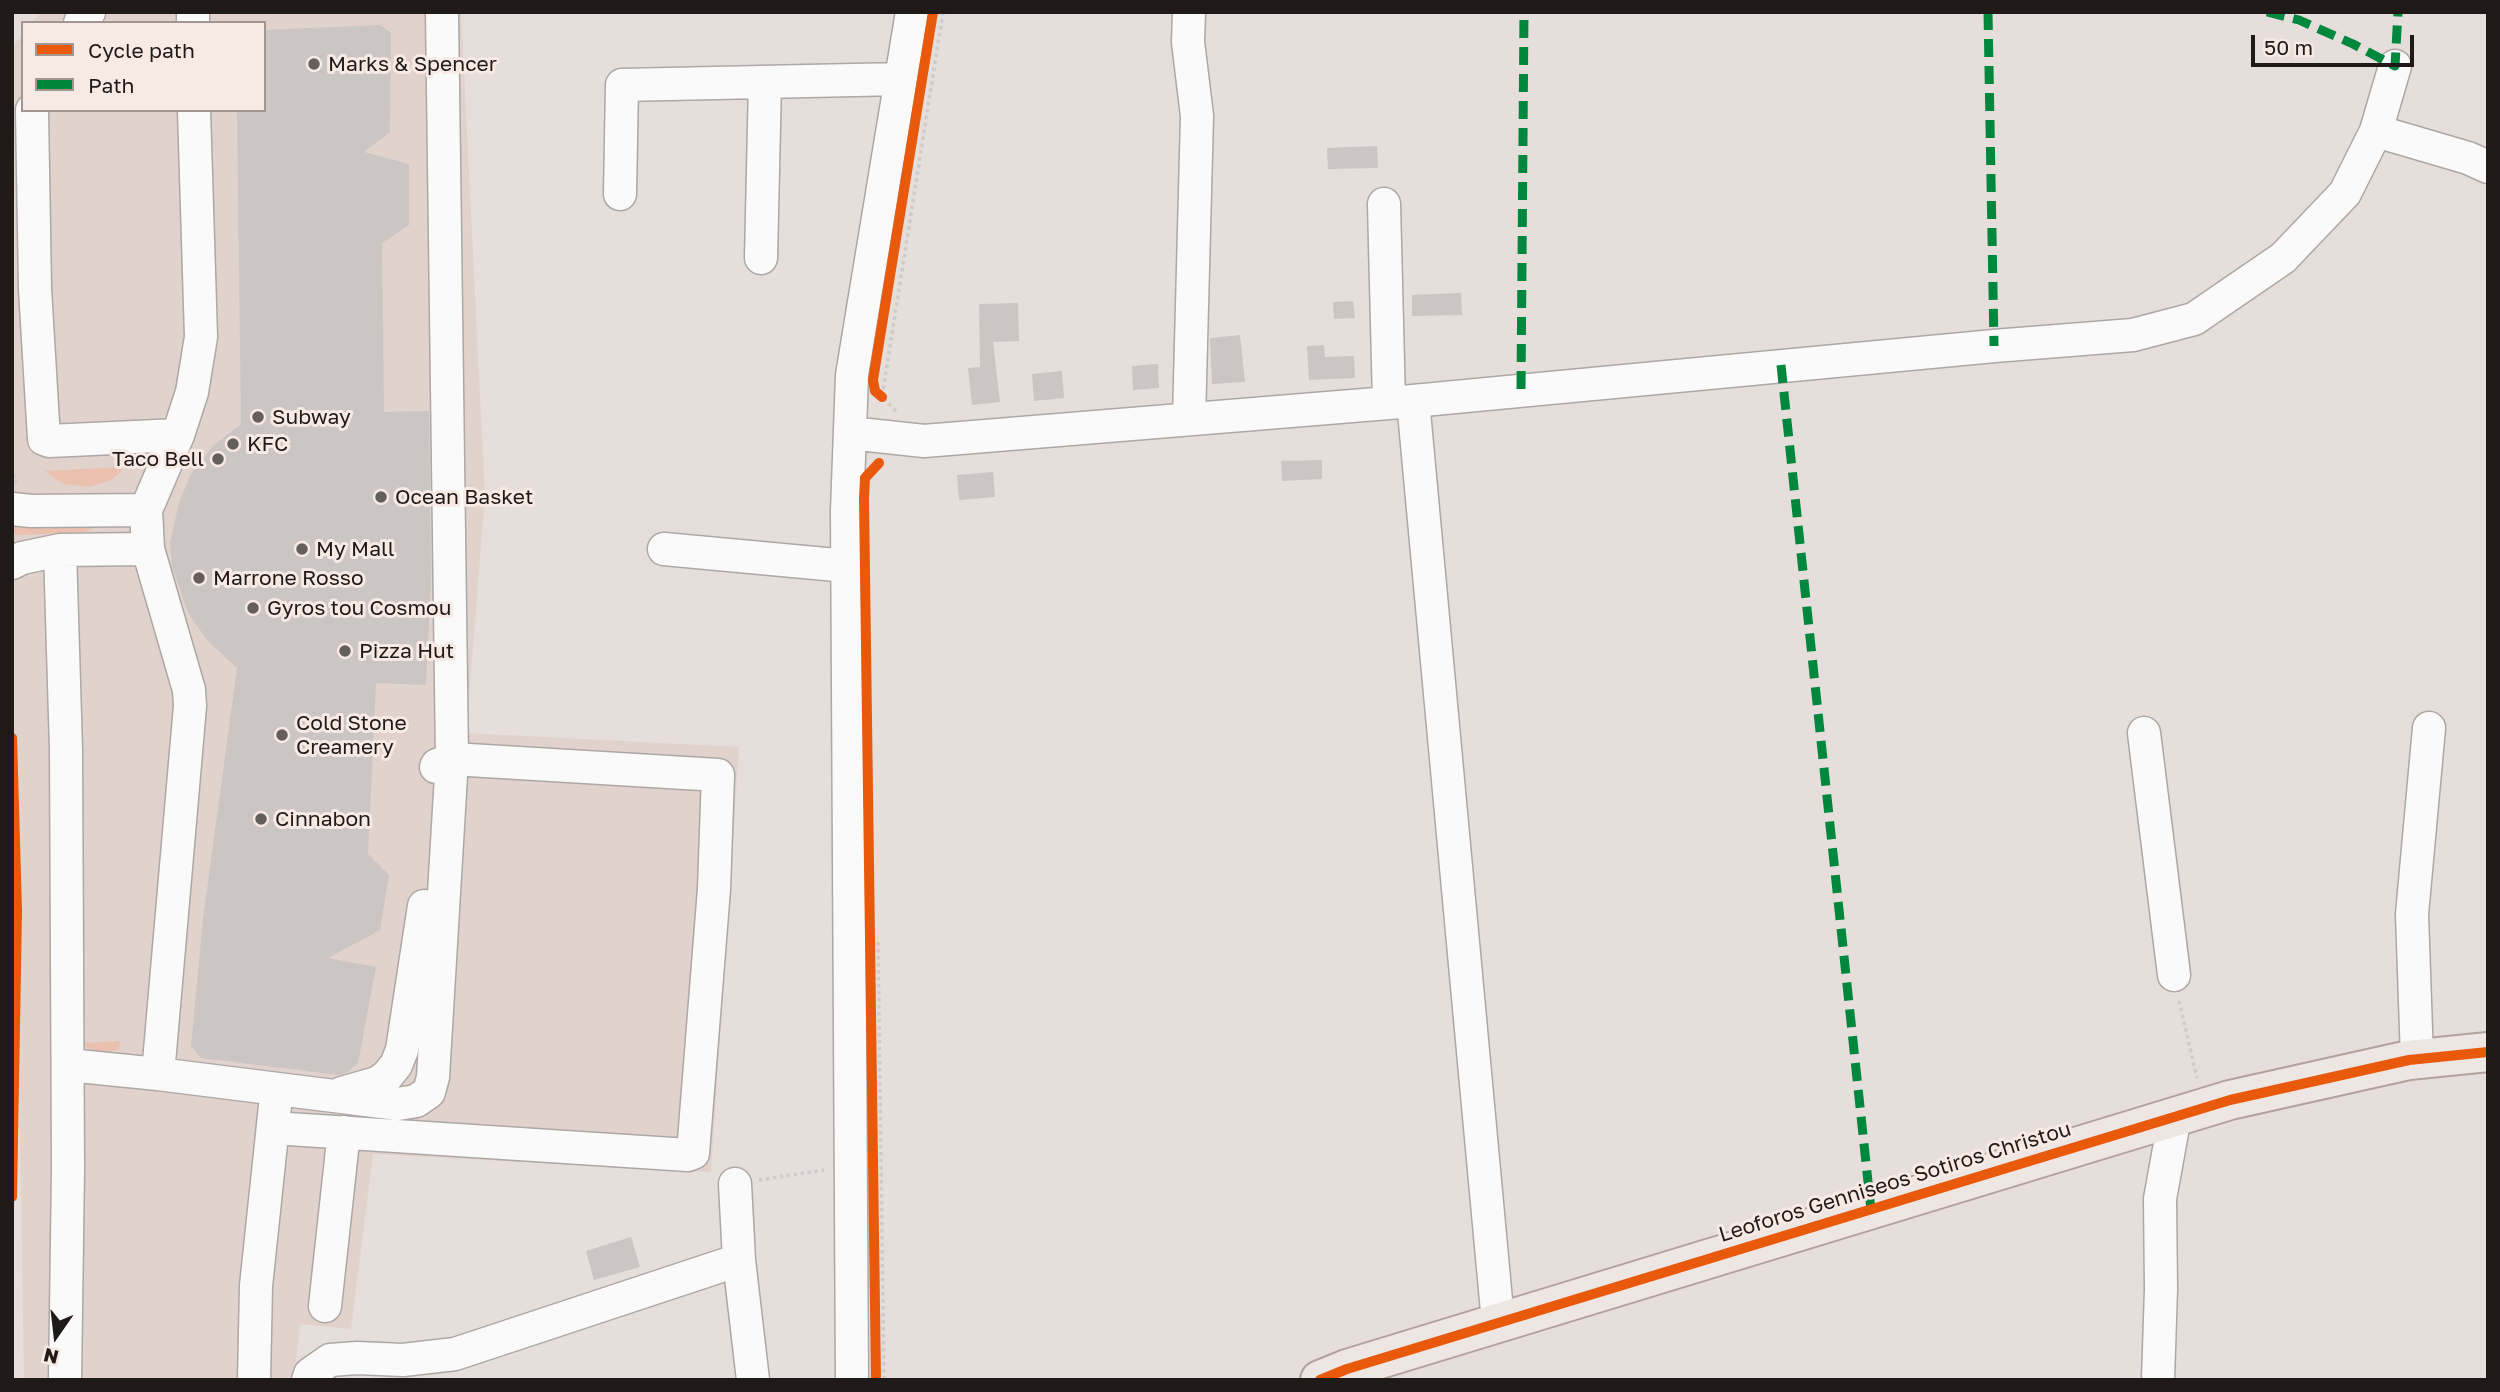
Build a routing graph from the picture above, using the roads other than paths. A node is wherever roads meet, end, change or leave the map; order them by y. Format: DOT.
graph roads {
  1 [pos="442,12"];
  2 [pos="912,12"];
  3 [pos="1189,12"];
  4 [pos="2395,66"];
  5 [pos="901,79"];
  6 [pos="765,82"];
  7 [pos="32,112"];
  8 [pos="194,112"];
  9 [pos="2376,131"];
  10 [pos="2488,167"];
  11 [pos="620,194"];
  12 [pos="1384,204"];
  13 [pos="761,258"];
  14 [pos="1401,402"];
  15 [pos="1189,419"];
  16 [pos="850,433"];
  17 [pos="178,435"];
  18 [pos="12,509"];
  19 [pos="146,510"];
  20 [pos="148,549"];
  21 [pos="664,549"];
  22 [pos="60,550"];
  23 [pos="12,563"];
  24 [pos="848,566"];
  25 [pos="2429,728"];
  26 [pos="2144,733"];
  27 [pos="452,759"];
  28 [pos="2174,975"];
  29 [pos="2488,1052"];
  30 [pos="2417,1059"];
  31 [pos="68,1065"];
  32 [pos="158,1074"];
  33 [pos="277,1087"];
  34 [pos="336,1095"];
  35 [pos="2189,1112"];
  36 [pos="273,1128"];
  37 [pos="344,1132"];
  38 [pos="735,1184"];
  39 [pos="739,1260"];
  40 [pos="326,1307"];
  41 [pos="1498,1322"];
  42 [pos="65,1380"];
  43 [pos="254,1380"];
  44 [pos="308,1380"];
  45 [pos="753,1380"];
  46 [pos="852,1380"];
  47 [pos="1320,1380"];
  48 [pos="2158,1380"];
  1 -- 27 [label="street"];
  2 -- 5 [label="street"];
  3 -- 15 [label="street"];
  4 -- 9 [label="street"];
  5 -- 6 [label="street"];
  5 -- 16 [label="street"];
  6 -- 11 [label="street"];
  6 -- 13 [label="street"];
  7 -- 17 [label="street"];
  8 -- 17 [label="street"];
  9 -- 10 [label="street"];
  9 -- 14 [label="street"];
  12 -- 14 [label="street"];
  14 -- 15 [label="street"];
  14 -- 41 [label="street"];
  15 -- 16 [label="street"];
  16 -- 24 [label="street"];
  17 -- 19 [label="street"];
  18 -- 19 [label="street"];
  19 -- 20 [label="street"];
  20 -- 22 [label="street"];
  20 -- 32 [label="street"];
  21 -- 24 [label="street"];
  22 -- 23 [label="street"];
  22 -- 31 [label="street"];
  24 -- 46 [label="street"];
  25 -- 30 [label="street"];
  26 -- 28 [label="street"];
  27 -- 34 [label="street"];
  27 -- 34 [label="street"];
  27 -- 37 [label="street"];
  29 -- 30 [label="main road, Leoforos Genniseos Sotiros Christou"];
  30 -- 35 [label="main road, Leoforos Genniseos Sotiros Christou"];
  31 -- 32 [label="street"];
  31 -- 42 [label="street"];
  32 -- 33 [label="street"];
  33 -- 34 [label="street"];
  33 -- 36 [label="street"];
  35 -- 41 [label="main road, Leoforos Genniseos Sotiros Christou"];
  35 -- 48 [label="street"];
  36 -- 37 [label="street"];
  36 -- 43 [label="street"];
  37 -- 40 [label="street"];
  38 -- 39 [label="street"];
  39 -- 44 [label="street"];
  39 -- 45 [label="street"];
  41 -- 47 [label="main road, Leoforos Genniseos Sotiros Christou"];
}
